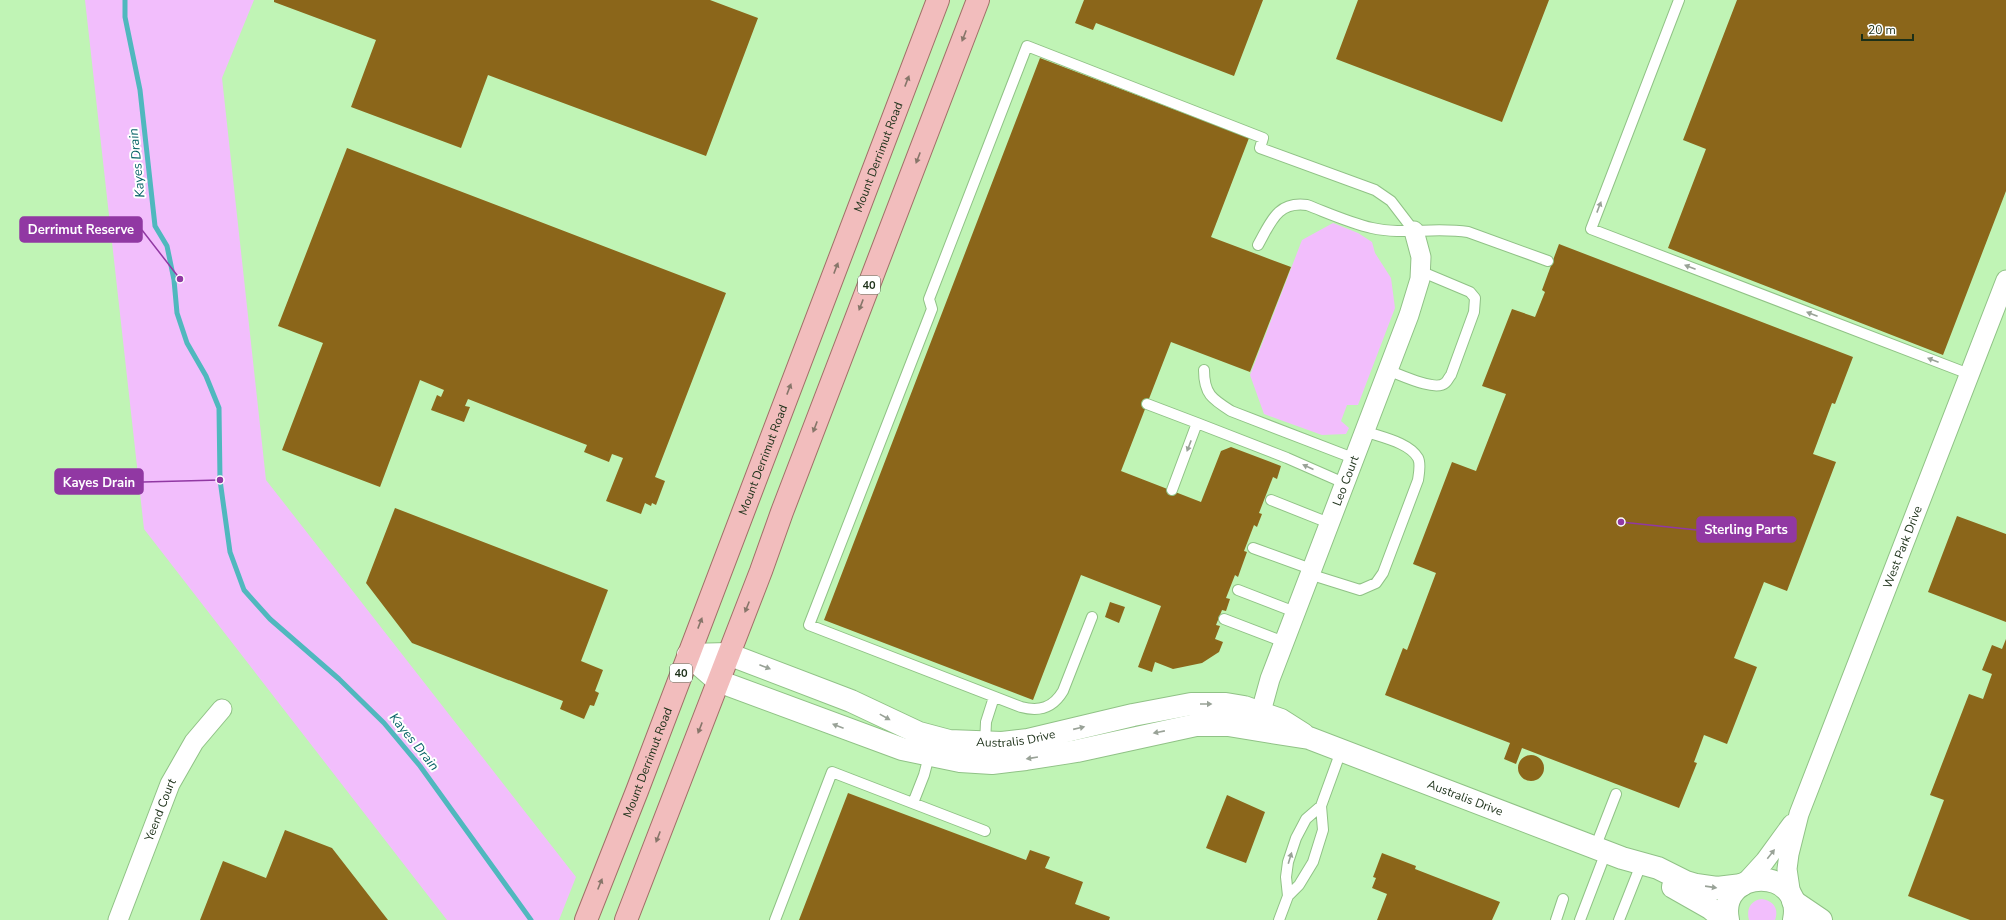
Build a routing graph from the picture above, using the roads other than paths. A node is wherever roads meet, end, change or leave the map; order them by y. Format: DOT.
graph roads {
  1 [pos="938,0"];
  2 [pos="978,0"];
  3 [pos="1680,0"];
  4 [pos="1414,231"];
  5 [pos="1258,245"];
  6 [pos="1548,262"];
  7 [pos="1420,271"];
  8 [pos="2006,280"];
  9 [pos="1204,370"];
  10 [pos="1387,370"];
  11 [pos="1970,374"];
  12 [pos="1147,404"];
  13 [pos="1197,423"];
  14 [pos="1364,431"];
  15 [pos="1353,458"];
  16 [pos="1344,483"];
  17 [pos="1172,490"];
  18 [pos="1271,500"];
  19 [pos="1328,522"];
  20 [pos="1254,548"];
  21 [pos="1310,572"];
  22 [pos="1238,590"];
  23 [pos="1295,612"];
  24 [pos="1092,617"];
  25 [pos="1224,619"];
  26 [pos="1284,642"];
  27 [pos="728,654"];
  28 [pos="688,655"];
  29 [pos="718,681"];
  30 [pos="994,697"];
  31 [pos="222,709"];
  32 [pos="1259,720"];
  33 [pos="931,746"];
  34 [pos="1342,751"];
  35 [pos="986,753"];
  36 [pos="1616,794"];
  37 [pos="913,803"];
  38 [pos="1322,806"];
  39 [pos="1799,814"];
  40 [pos="985,831"];
  41 [pos="1621,858"];
  42 [pos="1743,884"];
  43 [pos="1288,896"];
  44 [pos="1563,899"];
  45 [pos="1793,906"];
  46 [pos="118,920"];
  47 [pos="586,920"];
  48 [pos="626,920"];
  49 [pos="775,920"];
  50 [pos="1279,920"];
  51 [pos="1556,920"];
  52 [pos="1580,920"];
  53 [pos="1619,920"];
  54 [pos="1725,920"];
  55 [pos="1728,920"];
  56 [pos="1821,920"];
  28 -- 1 [label="main road, Mount Derrimut Road / 40, one-way"];
  2 -- 27 [label="main road, 40, one-way"];
  11 -- 3 [label="lane, one-way"];
  4 -- 5 [label="lane"];
  4 -- 6 [label="lane"];
  4 -- 7 [label="street, Leo Court"];
  4 -- 30 [label="lane"];
  7 -- 10 [label="street, Leo Court"];
  7 -- 10 [label="lane"];
  8 -- 11 [label="street, West Park Drive"];
  9 -- 15 [label="lane"];
  10 -- 14 [label="street, Leo Court"];
  11 -- 39 [label="street, West Park Drive"];
  12 -- 13 [label="lane"];
  16 -- 13 [label="lane, one-way"];
  13 -- 17 [label="lane, one-way"];
  14 -- 15 [label="street, Leo Court"];
  14 -- 21 [label="lane"];
  15 -- 16 [label="street, Leo Court"];
  16 -- 19 [label="street, Leo Court"];
  18 -- 19 [label="lane"];
  19 -- 21 [label="street, Leo Court"];
  20 -- 21 [label="lane"];
  21 -- 23 [label="street, Leo Court"];
  22 -- 23 [label="lane"];
  23 -- 26 [label="street, Leo Court"];
  24 -- 30 [label="lane"];
  25 -- 26 [label="lane"];
  26 -- 32 [label="street, Leo Court"];
  27 -- 28 [label="street"];
  27 -- 29 [label="main road, 40"];
  27 -- 33 [label="street, Australis Drive, one-way"];
  28 -- 29 [label="street"];
  47 -- 28 [label="main road, Mount Derrimut Road / 40, one-way"];
  33 -- 29 [label="street, Australis Drive, one-way"];
  29 -- 48 [label="main road, 40, one-way"];
  30 -- 35 [label="lane"];
  31 -- 46 [label="street, Yeend Court"];
  32 -- 34 [label="street, Australis Drive"];
  32 -- 35 [label="street, Australis Drive"];
  33 -- 35 [label="street, Australis Drive"];
  33 -- 37 [label="lane"];
  34 -- 38 [label="lane"];
  34 -- 41 [label="street, Australis Drive"];
  36 -- 41 [label="lane"];
  37 -- 40 [label="lane"];
  37 -- 49 [label="lane"];
  38 -- 43 [label="lane"];
  43 -- 38 [label="lane, one-way"];
  42 -- 39 [label="street, West Park Drive, one-way"];
  39 -- 45 [label="street, West Park Drive"];
  41 -- 42 [label="street, Australis Drive, one-way"];
  41 -- 52 [label="lane"];
  41 -- 53 [label="lane"];
  41 -- 54 [label="street, Australis Drive"];
  42 -- 45 [label="street, Australis Drive"];
  42 -- 55 [label="street"];
  43 -- 50 [label="lane"];
  44 -- 51 [label="lane"];
  45 -- 56 [label="street"];
}
